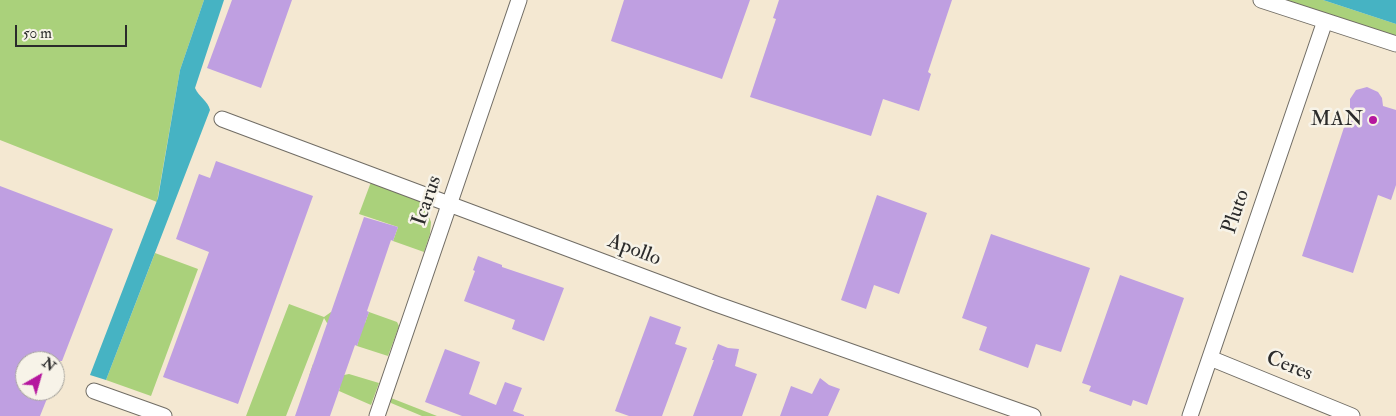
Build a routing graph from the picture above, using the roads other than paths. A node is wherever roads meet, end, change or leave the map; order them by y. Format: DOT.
graph roads {
  1 [pos="519,0"];
  2 [pos="1261,0"];
  3 [pos="1325,21"];
  4 [pos="1396,44"];
  5 [pos="222,119"];
  6 [pos="450,204"];
  7 [pos="1210,358"];
  8 [pos="94,391"];
  9 [pos="164,416"];
  10 [pos="377,416"];
  11 [pos="1033,416"];
  12 [pos="1190,416"];
  13 [pos="1352,416"];
  1 -- 6 [label="street, Icarus"];
  2 -- 3 [label="street"];
  3 -- 4 [label="street"];
  3 -- 7 [label="street, Pluto"];
  5 -- 6 [label="street, Apollo"];
  6 -- 10 [label="street, Icarus"];
  6 -- 11 [label="street, Apollo"];
  7 -- 12 [label="street, Pluto"];
  7 -- 13 [label="street, Ceres"];
  8 -- 9 [label="street"];
}
